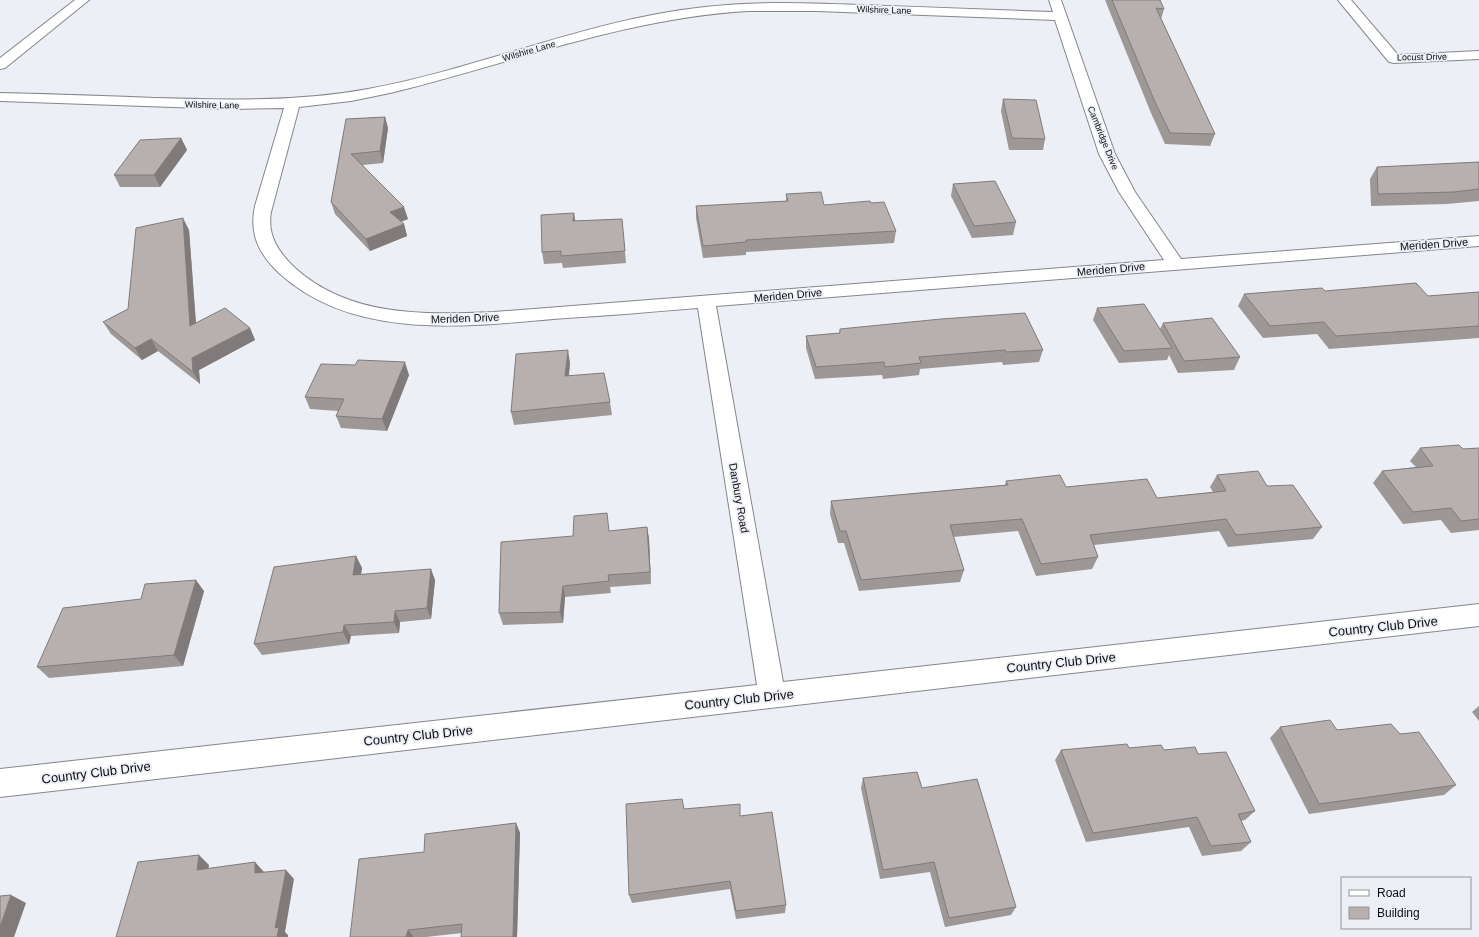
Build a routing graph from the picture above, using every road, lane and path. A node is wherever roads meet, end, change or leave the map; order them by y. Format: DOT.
graph roads {
  1 [pos="83,0"];
  2 [pos="1055,0"];
  3 [pos="1344,0"];
  4 [pos="1060,16"];
  5 [pos="1479,55"];
  6 [pos="0,65"];
  7 [pos="0,97"];
  8 [pos="293,103"];
  9 [pos="1479,241"];
  10 [pos="1176,264"];
  11 [pos="706,301"];
  12 [pos="1479,615"];
  13 [pos="772,695"];
  14 [pos="0,783"];
  1 -- 6 [label="street"];
  2 -- 4 [label="street, Cambridge Drive"];
  3 -- 5 [label="street, Locust Drive"];
  4 -- 8 [label="street, Wilshire Lane"];
  4 -- 10 [label="street, Cambridge Drive"];
  7 -- 8 [label="street, Wilshire Lane"];
  8 -- 11 [label="street, Meriden Drive"];
  9 -- 10 [label="street, Meriden Drive"];
  10 -- 11 [label="street, Meriden Drive"];
  11 -- 13 [label="street, Danbury Road"];
  12 -- 13 [label="street, Country Club Drive"];
  13 -- 14 [label="street, Country Club Drive"];
}
